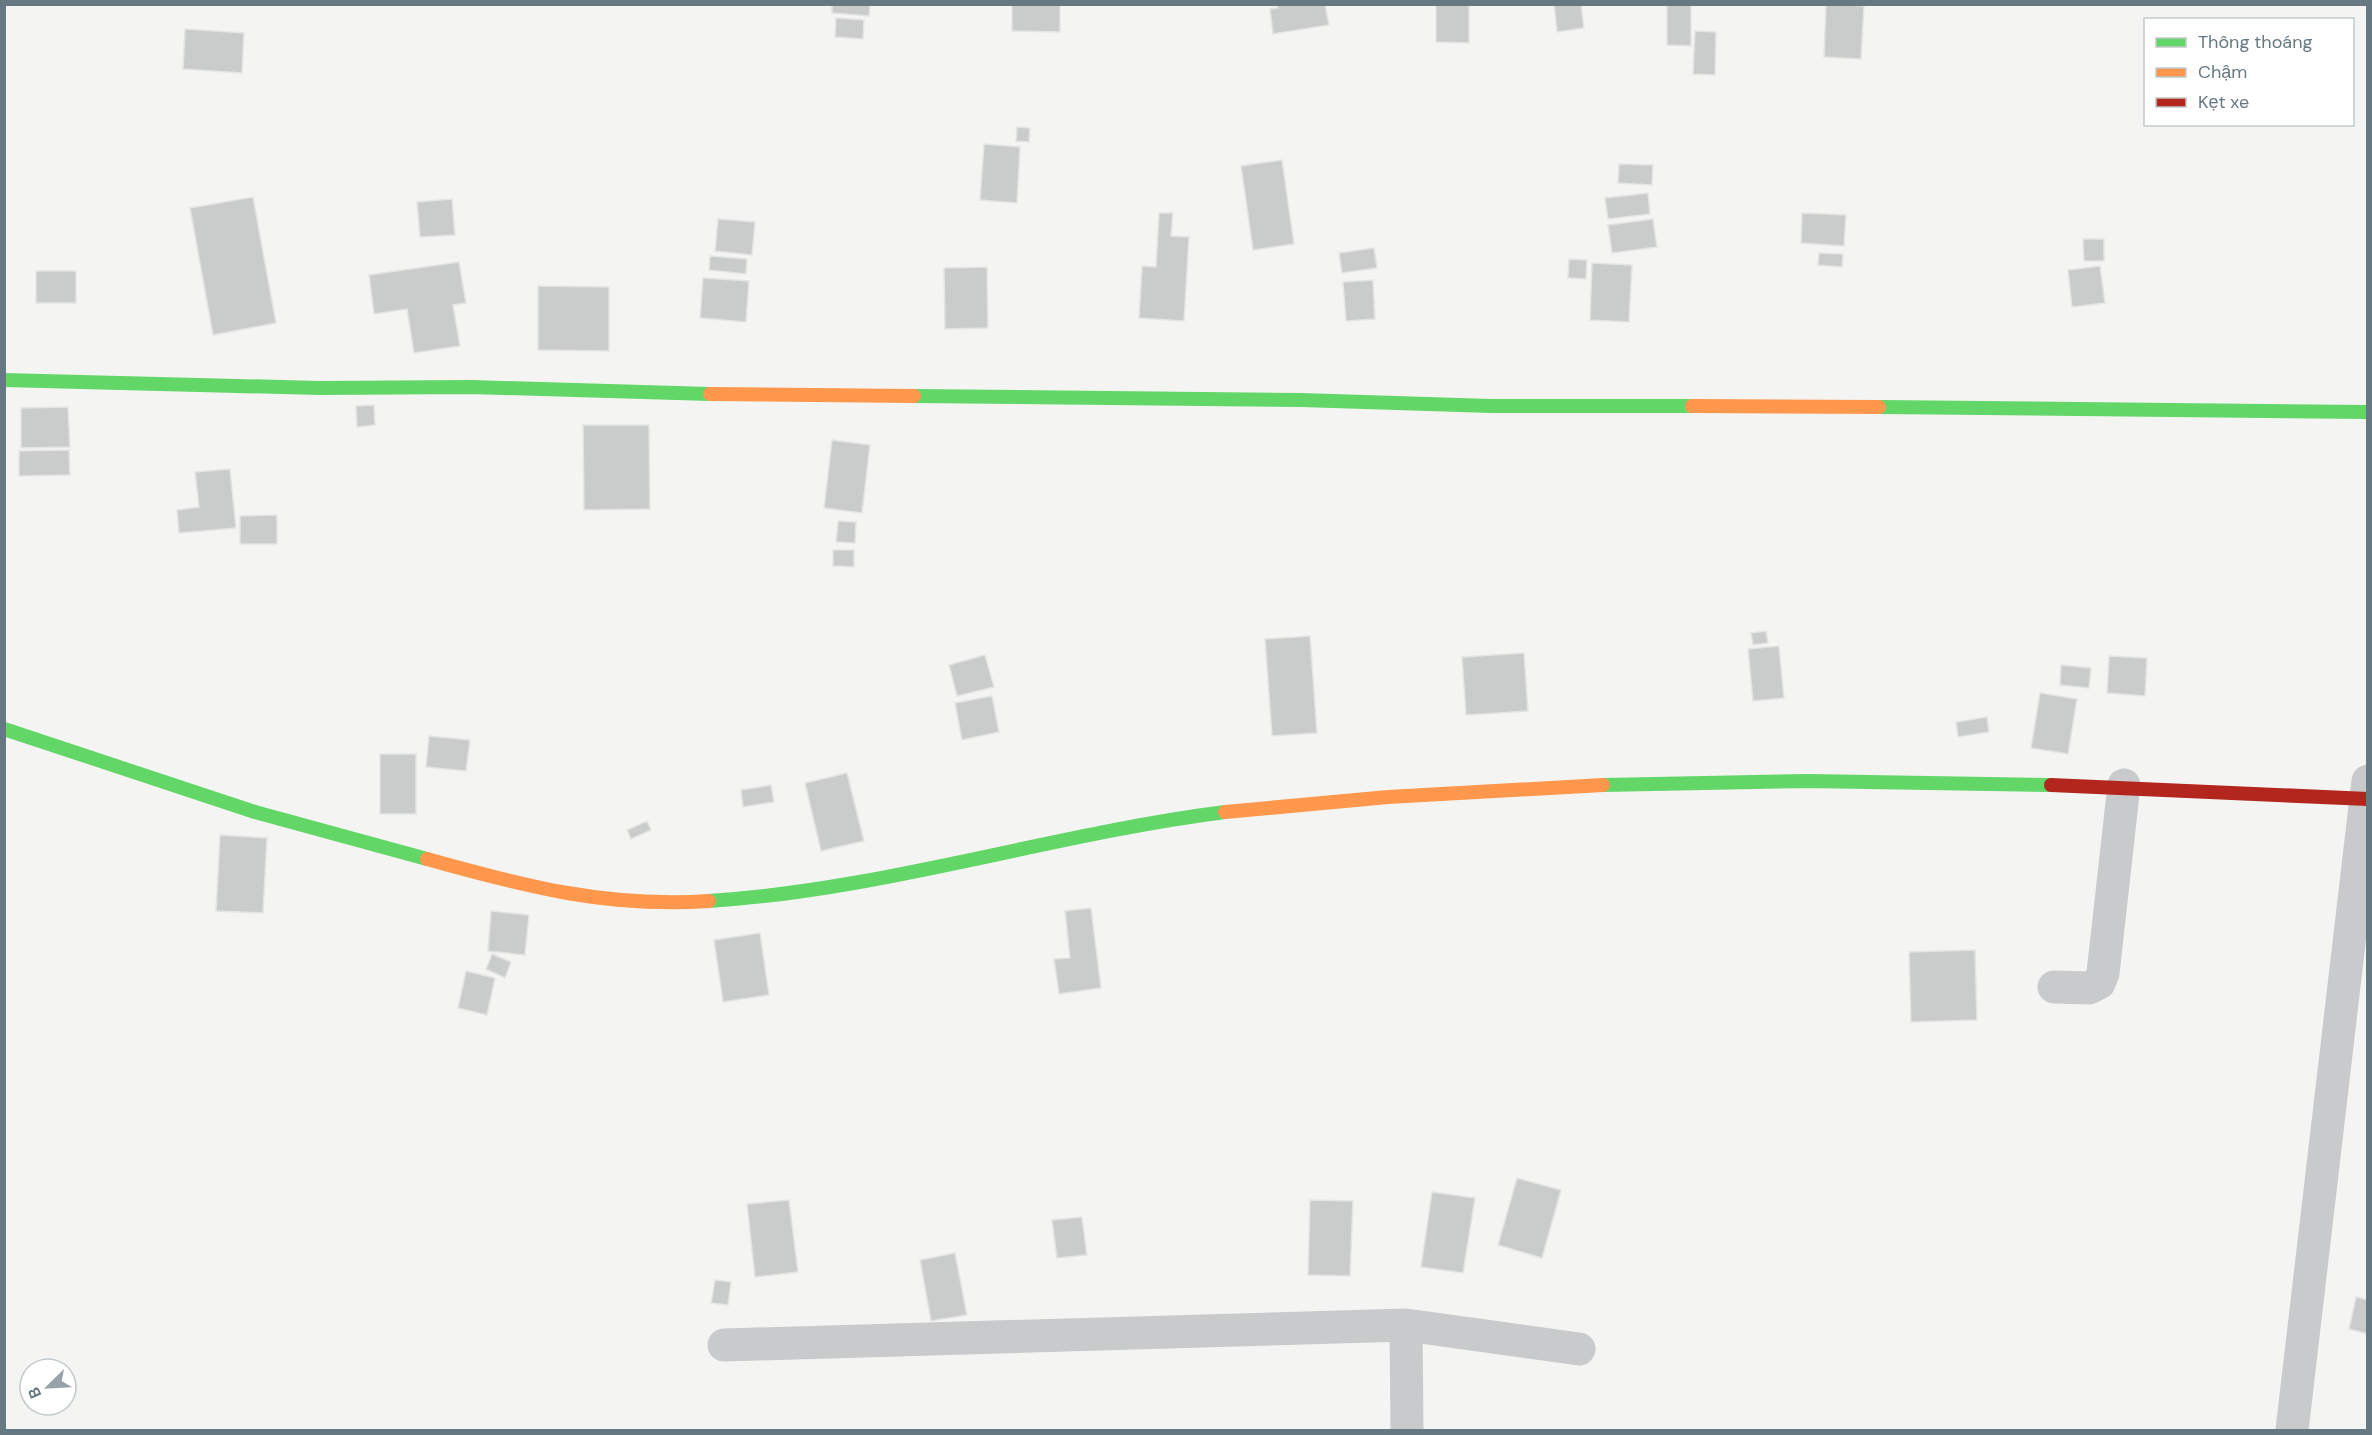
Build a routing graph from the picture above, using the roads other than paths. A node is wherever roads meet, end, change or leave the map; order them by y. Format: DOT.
graph roads {
  1 [pos="4,381"];
  2 [pos="2367,412"];
  3 [pos="4,729"];
  4 [pos="2124,786"];
  5 [pos="2366,793"];
  6 [pos="2054,987"];
  7 [pos="1406,1325"];
  8 [pos="724,1345"];
  9 [pos="1579,1349"];
  10 [pos="1407,1431"];
  11 [pos="2292,1431"];
  1 -- 2 [label="street"];
  3 -- 4 [label="street"];
  4 -- 5 [label="street"];
  4 -- 6 [label="street"];
  5 -- 11 [label="street"];
  7 -- 8 [label="street"];
  7 -- 9 [label="street"];
  7 -- 10 [label="street"];
}
